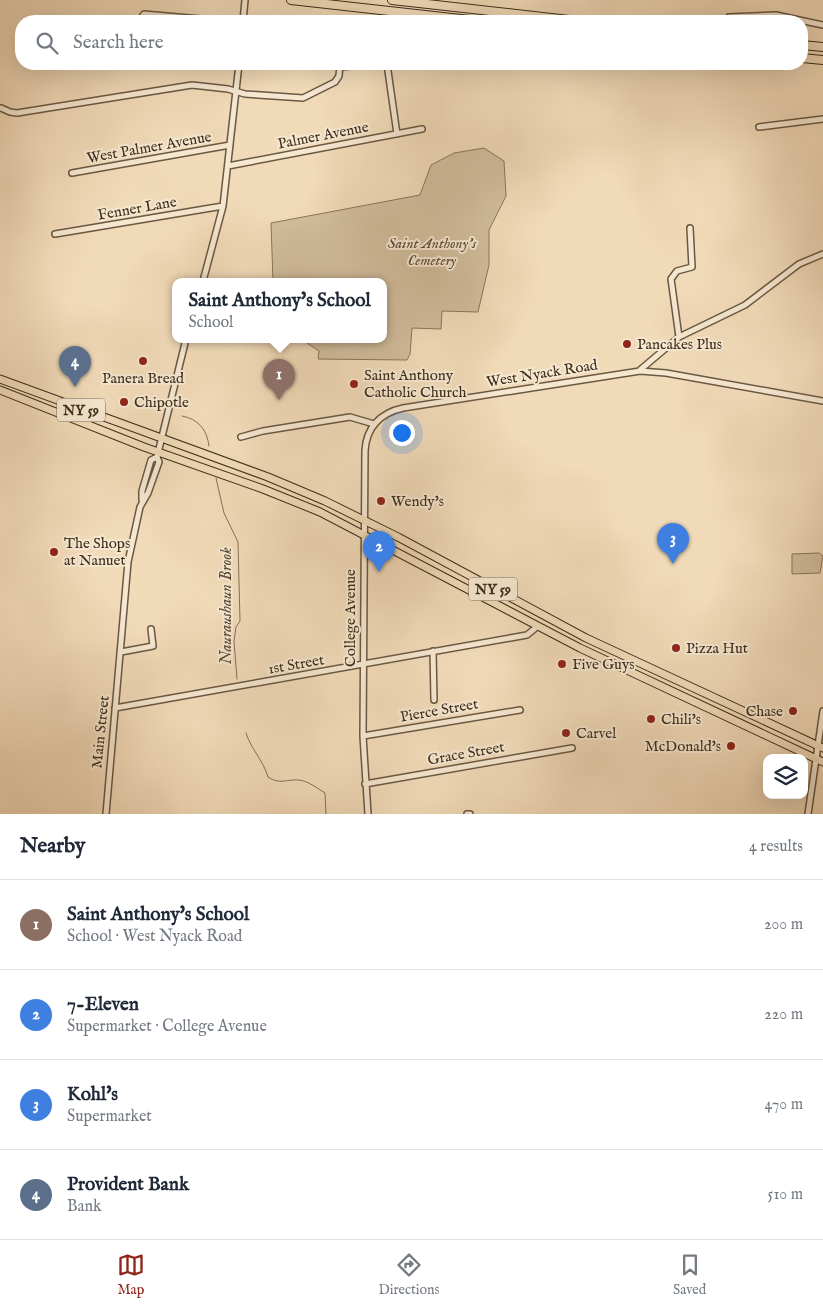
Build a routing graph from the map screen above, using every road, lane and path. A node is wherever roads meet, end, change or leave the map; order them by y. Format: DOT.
graph roads {
  1 [pos="245,0"];
  2 [pos="291,0"];
  3 [pos="392,0"];
  4 [pos="143,15"];
  5 [pos="176,15"];
  6 [pos="244,15"];
  7 [pos="425,15"];
  8 [pos="525,15"];
  9 [pos="808,21"];
  10 [pos="823,24"];
  11 [pos="808,46"];
  12 [pos="823,48"];
  13 [pos="808,59"];
  14 [pos="823,60"];
  15 [pos="238,70"];
  16 [pos="339,70"];
  17 [pos="388,70"];
  18 [pos="236,92"];
  19 [pos="2,108"];
  20 [pos="823,119"];
  21 [pos="759,126"];
  22 [pos="422,129"];
  23 [pos="397,134"];
  24 [pos="230,145"];
  25 [pos="228,166"];
  26 [pos="72,173"];
  27 [pos="223,206"];
  28 [pos="690,228"];
  29 [pos="55,234"];
  30 [pos="823,254"];
  31 [pos="204,278"];
  32 [pos="679,337"];
  33 [pos="185,343"];
  34 [pos="640,371"];
  35 [pos="0,379"];
  36 [pos="0,390"];
  37 [pos="823,401"];
  38 [pos="374,424"];
  39 [pos="241,437"];
  40 [pos="162,440"];
  41 [pos="158,455"];
  42 [pos="364,520"];
  43 [pos="364,534"];
  44 [pos="538,626"];
  45 [pos="151,629"];
  46 [pos="433,651"];
  47 [pos="121,652"];
  48 [pos="363,664"];
  49 [pos="434,700"];
  50 [pos="115,708"];
  51 [pos="520,710"];
  52 [pos="823,712"];
  53 [pos="363,736"];
  54 [pos="821,747"];
  55 [pos="572,748"];
  56 [pos="820,760"];
  57 [pos="365,784"];
  58 [pos="106,814"];
  59 [pos="368,814"];
  60 [pos="808,814"];
  1 -- 6 [label="street"];
  2 -- 7 [label="highway"];
  3 -- 8 [label="highway"];
  4 -- 5 [label="street"];
  9 -- 10 [label="street"];
  11 -- 12 [label="highway"];
  13 -- 14 [label="highway"];
  15 -- 18 [label="street"];
  16 -- 18 [label="street"];
  17 -- 23 [label="street"];
  18 -- 19 [label="street"];
  18 -- 24 [label="street"];
  20 -- 21 [label="street"];
  22 -- 23 [label="street, Palmer Avenue"];
  23 -- 25 [label="street, Palmer Avenue"];
  24 -- 25 [label="street"];
  24 -- 26 [label="street, West Palmer Avenue"];
  25 -- 27 [label="street"];
  27 -- 29 [label="street, Fenner Lane"];
  27 -- 31 [label="street"];
  28 -- 32 [label="street"];
  30 -- 32 [label="street"];
  32 -- 34 [label="street"];
  33 -- 40 [label="street, Main Street"];
  34 -- 37 [label="street, West Nyack Road"];
  34 -- 38 [label="street, West Nyack Road"];
  35 -- 40 [label="main road, NY 59"];
  36 -- 41 [label="main road, NY 59"];
  38 -- 39 [label="street"];
  38 -- 42 [label="street, College Avenue"];
  40 -- 41 [label="street, Main Street"];
  40 -- 42 [label="main road, NY 59"];
  41 -- 43 [label="main road, NY 59"];
  41 -- 47 [label="street, Main Street"];
  42 -- 43 [label="street, College Avenue"];
  42 -- 54 [label="main road, NY 59"];
  43 -- 44 [label="main road, NY 59"];
  43 -- 48 [label="street, College Avenue"];
  44 -- 46 [label="street, 1st Street"];
  44 -- 56 [label="main road, NY 59"];
  45 -- 47 [label="street"];
  46 -- 48 [label="street, 1st Street"];
  46 -- 49 [label="street"];
  47 -- 50 [label="street, Main Street"];
  48 -- 50 [label="street, 1st Street"];
  48 -- 53 [label="street, College Avenue"];
  50 -- 58 [label="street, Main Street"];
  51 -- 53 [label="street, Pierce Street"];
  52 -- 54 [label="street"];
  53 -- 57 [label="street, College Avenue"];
  54 -- 56 [label="street"];
  55 -- 57 [label="street, Grace Street"];
  56 -- 60 [label="street"];
  57 -- 59 [label="street, College Avenue"];
}
